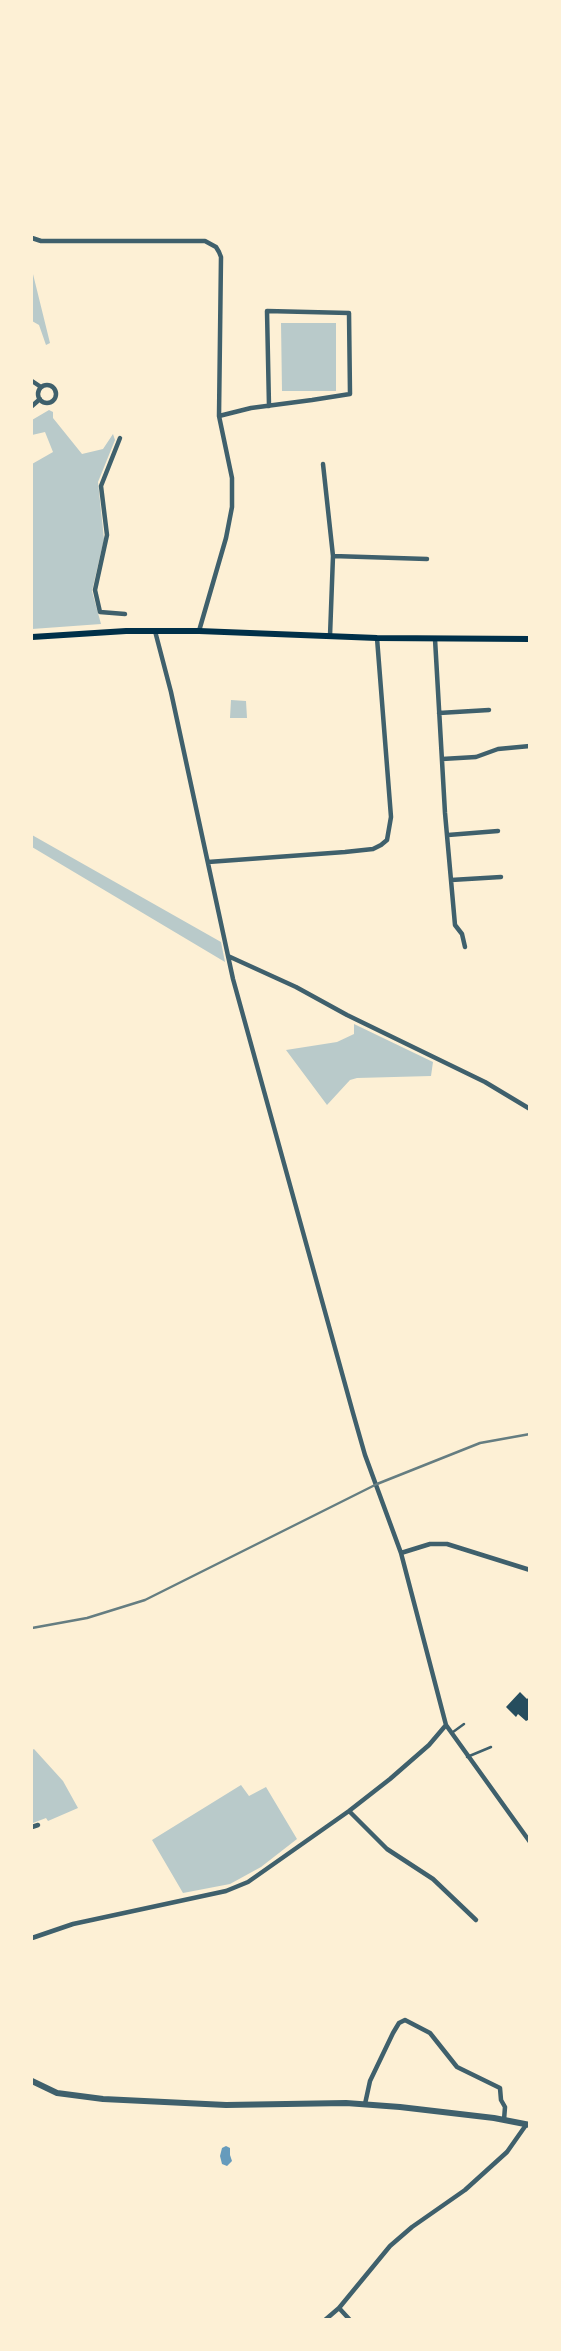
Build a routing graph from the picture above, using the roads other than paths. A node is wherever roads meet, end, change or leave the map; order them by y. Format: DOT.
graph roads {
  1 [pos="32,238"];
  2 [pos="32,381"];
  3 [pos="41,387"];
  4 [pos="40,399"];
  5 [pos="32,406"];
  6 [pos="269,406"];
  7 [pos="219,416"];
  8 [pos="120,438"];
  9 [pos="323,464"];
  10 [pos="333,556"];
  11 [pos="427,559"];
  12 [pos="125,614"];
  13 [pos="155,631"];
  14 [pos="199,631"];
  15 [pos="330,636"];
  16 [pos="32,637"];
  17 [pos="377,638"];
  18 [pos="435,639"];
  19 [pos="530,639"];
  20 [pos="489,710"];
  21 [pos="439,713"];
  22 [pos="530,746"];
  23 [pos="442,759"];
  24 [pos="498,831"];
  25 [pos="448,835"];
  26 [pos="208,862"];
  27 [pos="501,877"];
  28 [pos="451,880"];
  29 [pos="465,947"];
  30 [pos="228,956"];
  31 [pos="530,1109"];
  32 [pos="401,1553"];
  33 [pos="530,1570"];
  34 [pos="464,1724"];
  35 [pos="446,1725"];
  36 [pos="451,1734"];
  37 [pos="491,1747"];
  38 [pos="467,1757"];
  39 [pos="349,1811"];
  40 [pos="38,1825"];
  41 [pos="32,1827"];
  42 [pos="530,1842"];
  43 [pos="476,1920"];
  44 [pos="32,1938"];
  45 [pos="32,2081"];
  46 [pos="365,2105"];
  47 [pos="503,2120"];
  48 [pos="528,2125"];
  49 [pos="339,2308"];
  50 [pos="325,2319"];
  51 [pos="350,2319"];
  1 -- 7 [label="street"];
  2 -- 3 [label="street"];
  3 -- 4 [label="street"];
  3 -- 4 [label="street"];
  4 -- 5 [label="street"];
  6 -- 6 [label="street"];
  6 -- 7 [label="street"];
  7 -- 14 [label="street"];
  8 -- 12 [label="street"];
  9 -- 10 [label="street"];
  10 -- 11 [label="street"];
  10 -- 15 [label="street"];
  13 -- 14 [label="main road"];
  13 -- 16 [label="main road"];
  13 -- 26 [label="street"];
  14 -- 15 [label="main road"];
  15 -- 17 [label="main road"];
  17 -- 18 [label="main road"];
  17 -- 26 [label="street"];
  18 -- 19 [label="main road"];
  18 -- 21 [label="street"];
  20 -- 21 [label="street"];
  21 -- 23 [label="street"];
  22 -- 23 [label="street"];
  23 -- 25 [label="street"];
  24 -- 25 [label="street"];
  25 -- 28 [label="street"];
  26 -- 30 [label="street"];
  27 -- 28 [label="street"];
  28 -- 29 [label="street"];
  30 -- 31 [label="street"];
  30 -- 32 [label="street"];
  32 -- 33 [label="street"];
  32 -- 35 [label="street"];
  34 -- 36 [label="lane"];
  35 -- 36 [label="street"];
  35 -- 39 [label="street"];
  36 -- 38 [label="street"];
  37 -- 38 [label="lane"];
  38 -- 42 [label="street"];
  39 -- 43 [label="street"];
  39 -- 44 [label="street"];
  40 -- 41 [label="street"];
  45 -- 46 [label="street"];
  46 -- 47 [label="street"];
  46 -- 47 [label="street"];
  47 -- 48 [label="street"];
  48 -- 49 [label="street"];
  49 -- 50 [label="street"];
  49 -- 51 [label="street"];
}
